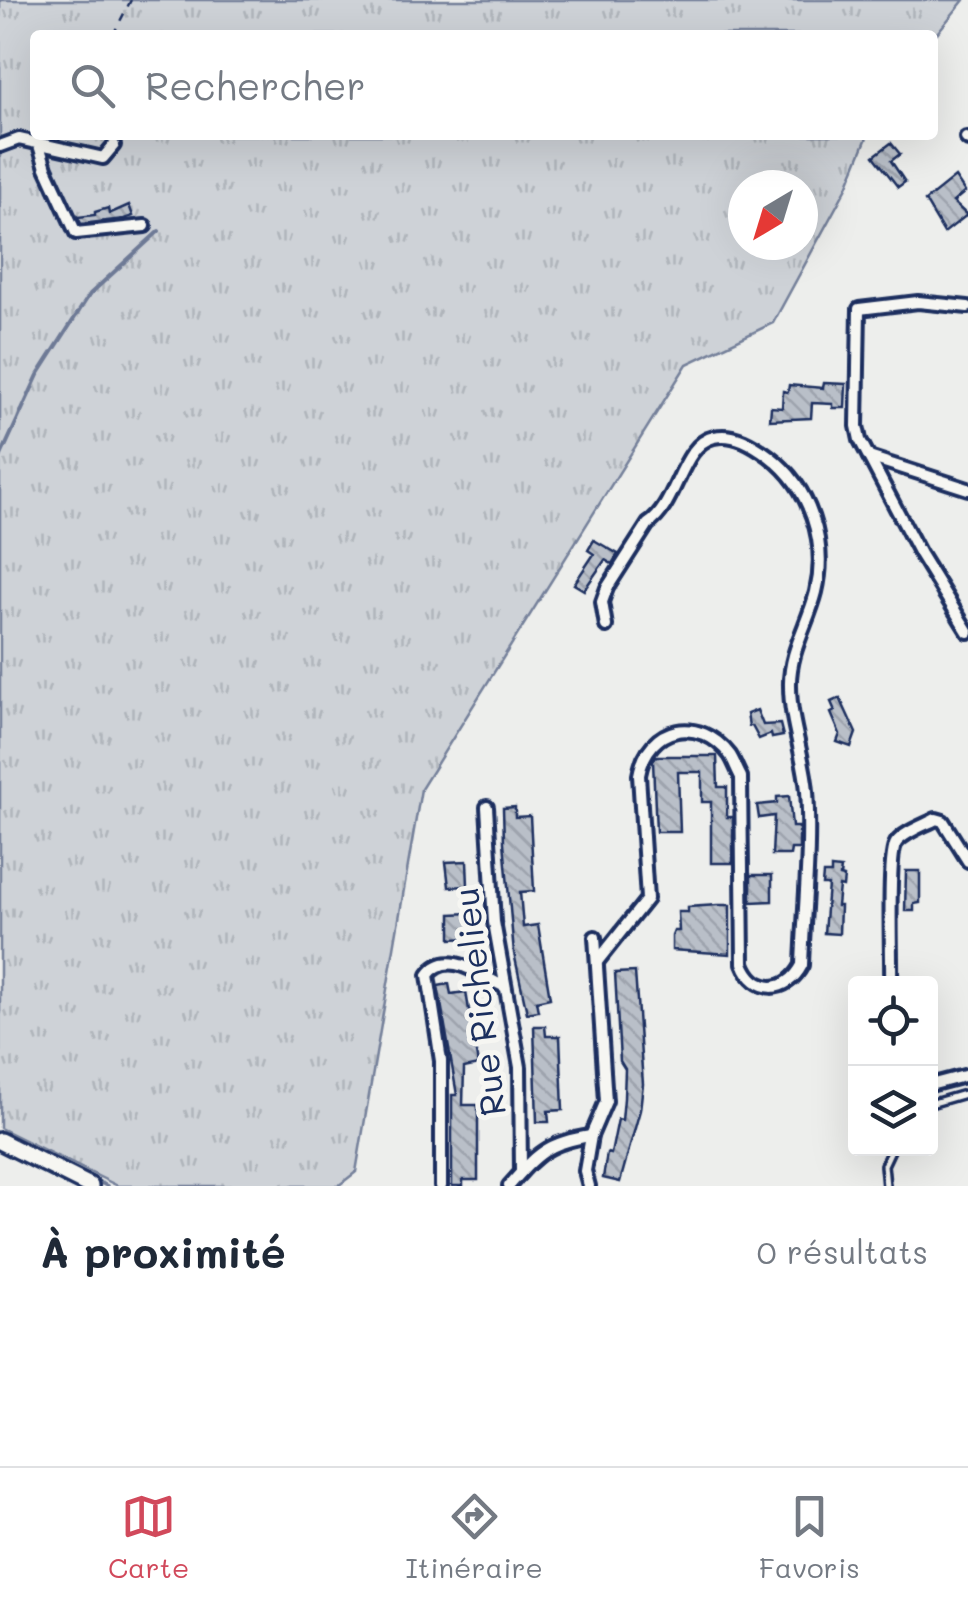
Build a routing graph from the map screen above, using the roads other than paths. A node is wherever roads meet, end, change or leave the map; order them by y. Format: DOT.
graph roads {
  1 [pos="39,144"];
  2 [pos="114,145"];
  3 [pos="0,146"];
  4 [pos="145,226"];
  5 [pos="968,306"];
  6 [pos="869,457"];
  7 [pos="968,488"];
  8 [pos="606,626"];
  9 [pos="968,632"];
  10 [pos="487,807"];
  11 [pos="968,861"];
  12 [pos="594,937"];
  13 [pos="596,962"];
  14 [pos="892,976"];
  15 [pos="506,987"];
  16 [pos="968,1075"];
  17 [pos="938,1083"];
  18 [pos="968,1093"];
  19 [pos="938,1102"];
  20 [pos="591,1136"];
  21 [pos="0,1141"];
  22 [pos="888,1156"];
  23 [pos="521,1172"];
  24 [pos="90,1186"];
  25 [pos="442,1186"];
  26 [pos="509,1186"];
  27 [pos="589,1186"];
  28 [pos="886,1186"];
  1 -- 2 [label="street"];
  1 -- 3 [label="street"];
  1 -- 4 [label="street"];
  5 -- 6 [label="street"];
  6 -- 7 [label="street"];
  6 -- 9 [label="street"];
  8 -- 13 [label="street"];
  10 -- 15 [label="street, Rue Richelieu"];
  11 -- 14 [label="street"];
  12 -- 13 [label="street"];
  13 -- 20 [label="street"];
  15 -- 23 [label="street, Rue Richelieu"];
  15 -- 25 [label="street"];
  16 -- 17 [label="street"];
  18 -- 19 [label="lane"];
  20 -- 23 [label="street"];
  20 -- 27 [label="street"];
  21 -- 24 [label="street"];
  22 -- 28 [label="lane"];
  23 -- 26 [label="street"];
}
